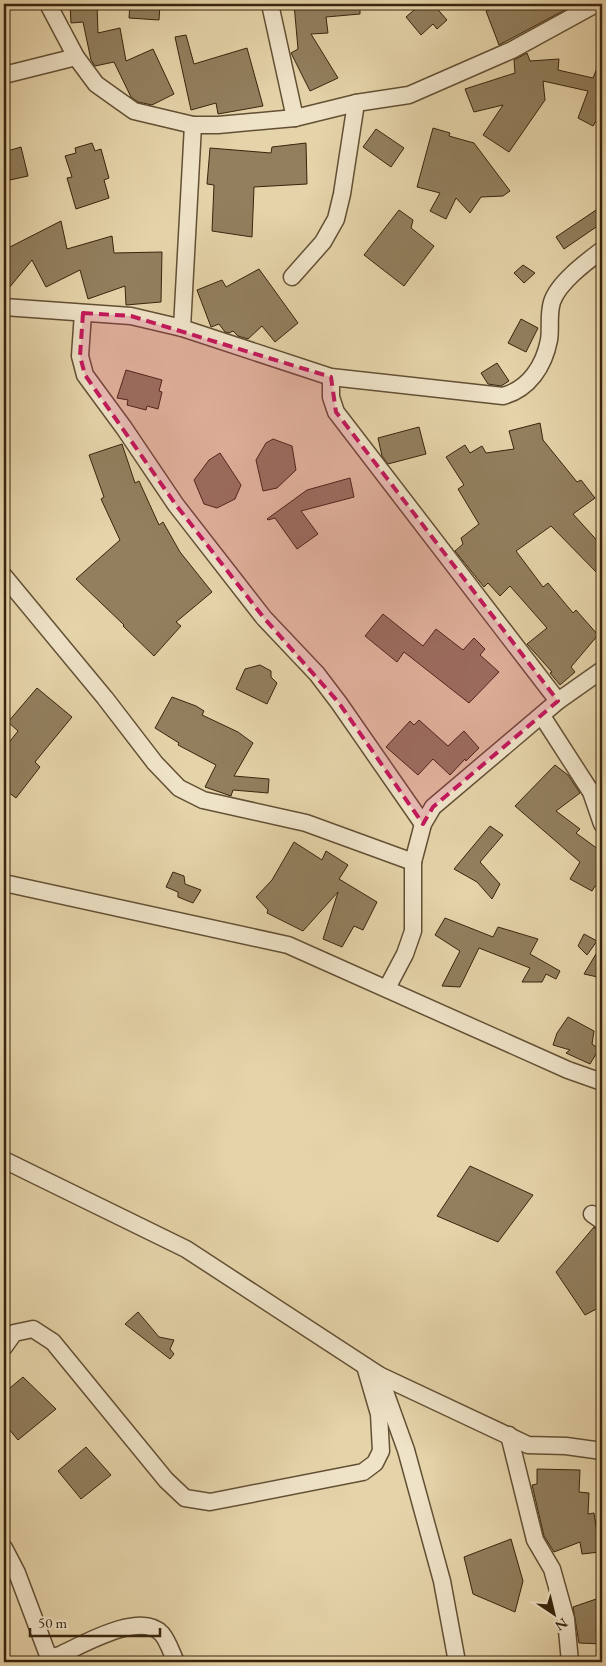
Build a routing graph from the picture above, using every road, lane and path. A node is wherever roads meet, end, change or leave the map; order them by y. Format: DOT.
graph roads {
  1 [pos="48,4"];
  2 [pos="270,4"];
  3 [pos="596,4"];
  4 [pos="76,57"];
  5 [pos="4,75"];
  6 [pos="356,103"];
  7 [pos="295,118"];
  8 [pos="193,125"];
  9 [pos="602,250"];
  10 [pos="292,277"];
  11 [pos="4,306"];
  12 [pos="83,313"];
  13 [pos="182,328"];
  14 [pos="331,377"];
  15 [pos="4,576"];
  16 [pos="602,670"];
  17 [pos="558,701"];
  18 [pos="542,716"];
  19 [pos="423,824"];
  20 [pos="602,824"];
  21 [pos="413,862"];
  22 [pos="4,883"];
  23 [pos="387,988"];
  24 [pos="602,1082"];
  25 [pos="4,1160"];
  26 [pos="9,1330"];
  27 [pos="4,1347"];
  28 [pos="364,1366"];
  29 [pos="379,1375"];
  30 [pos="509,1435"];
  31 [pos="602,1450"];
  32 [pos="4,1548"];
  33 [pos="176,1662"];
  34 [pos="458,1662"];
  35 [pos="570,1662"];
  1 -- 4 [label="street"];
  2 -- 7 [label="street"];
  3 -- 6 [label="street"];
  4 -- 5 [label="street"];
  4 -- 8 [label="street"];
  6 -- 7 [label="street"];
  6 -- 10 [label="street"];
  7 -- 8 [label="street"];
  8 -- 13 [label="street"];
  9 -- 14 [label="street"];
  11 -- 12 [label="street"];
  12 -- 13 [label="street"];
  12 -- 19 [label="street"];
  13 -- 14 [label="street"];
  14 -- 17 [label="street"];
  15 -- 21 [label="street"];
  16 -- 17 [label="street"];
  17 -- 18 [label="street"];
  18 -- 19 [label="street"];
  18 -- 20 [label="street"];
  19 -- 21 [label="street"];
  21 -- 23 [label="street"];
  22 -- 23 [label="street"];
  23 -- 24 [label="street"];
  25 -- 28 [label="street"];
  26 -- 27 [label="street"];
  26 -- 28 [label="street"];
  28 -- 29 [label="street"];
  29 -- 30 [label="street"];
  29 -- 34 [label="street"];
  30 -- 31 [label="street"];
  30 -- 35 [label="street"];
  32 -- 33 [label="street"];
}
